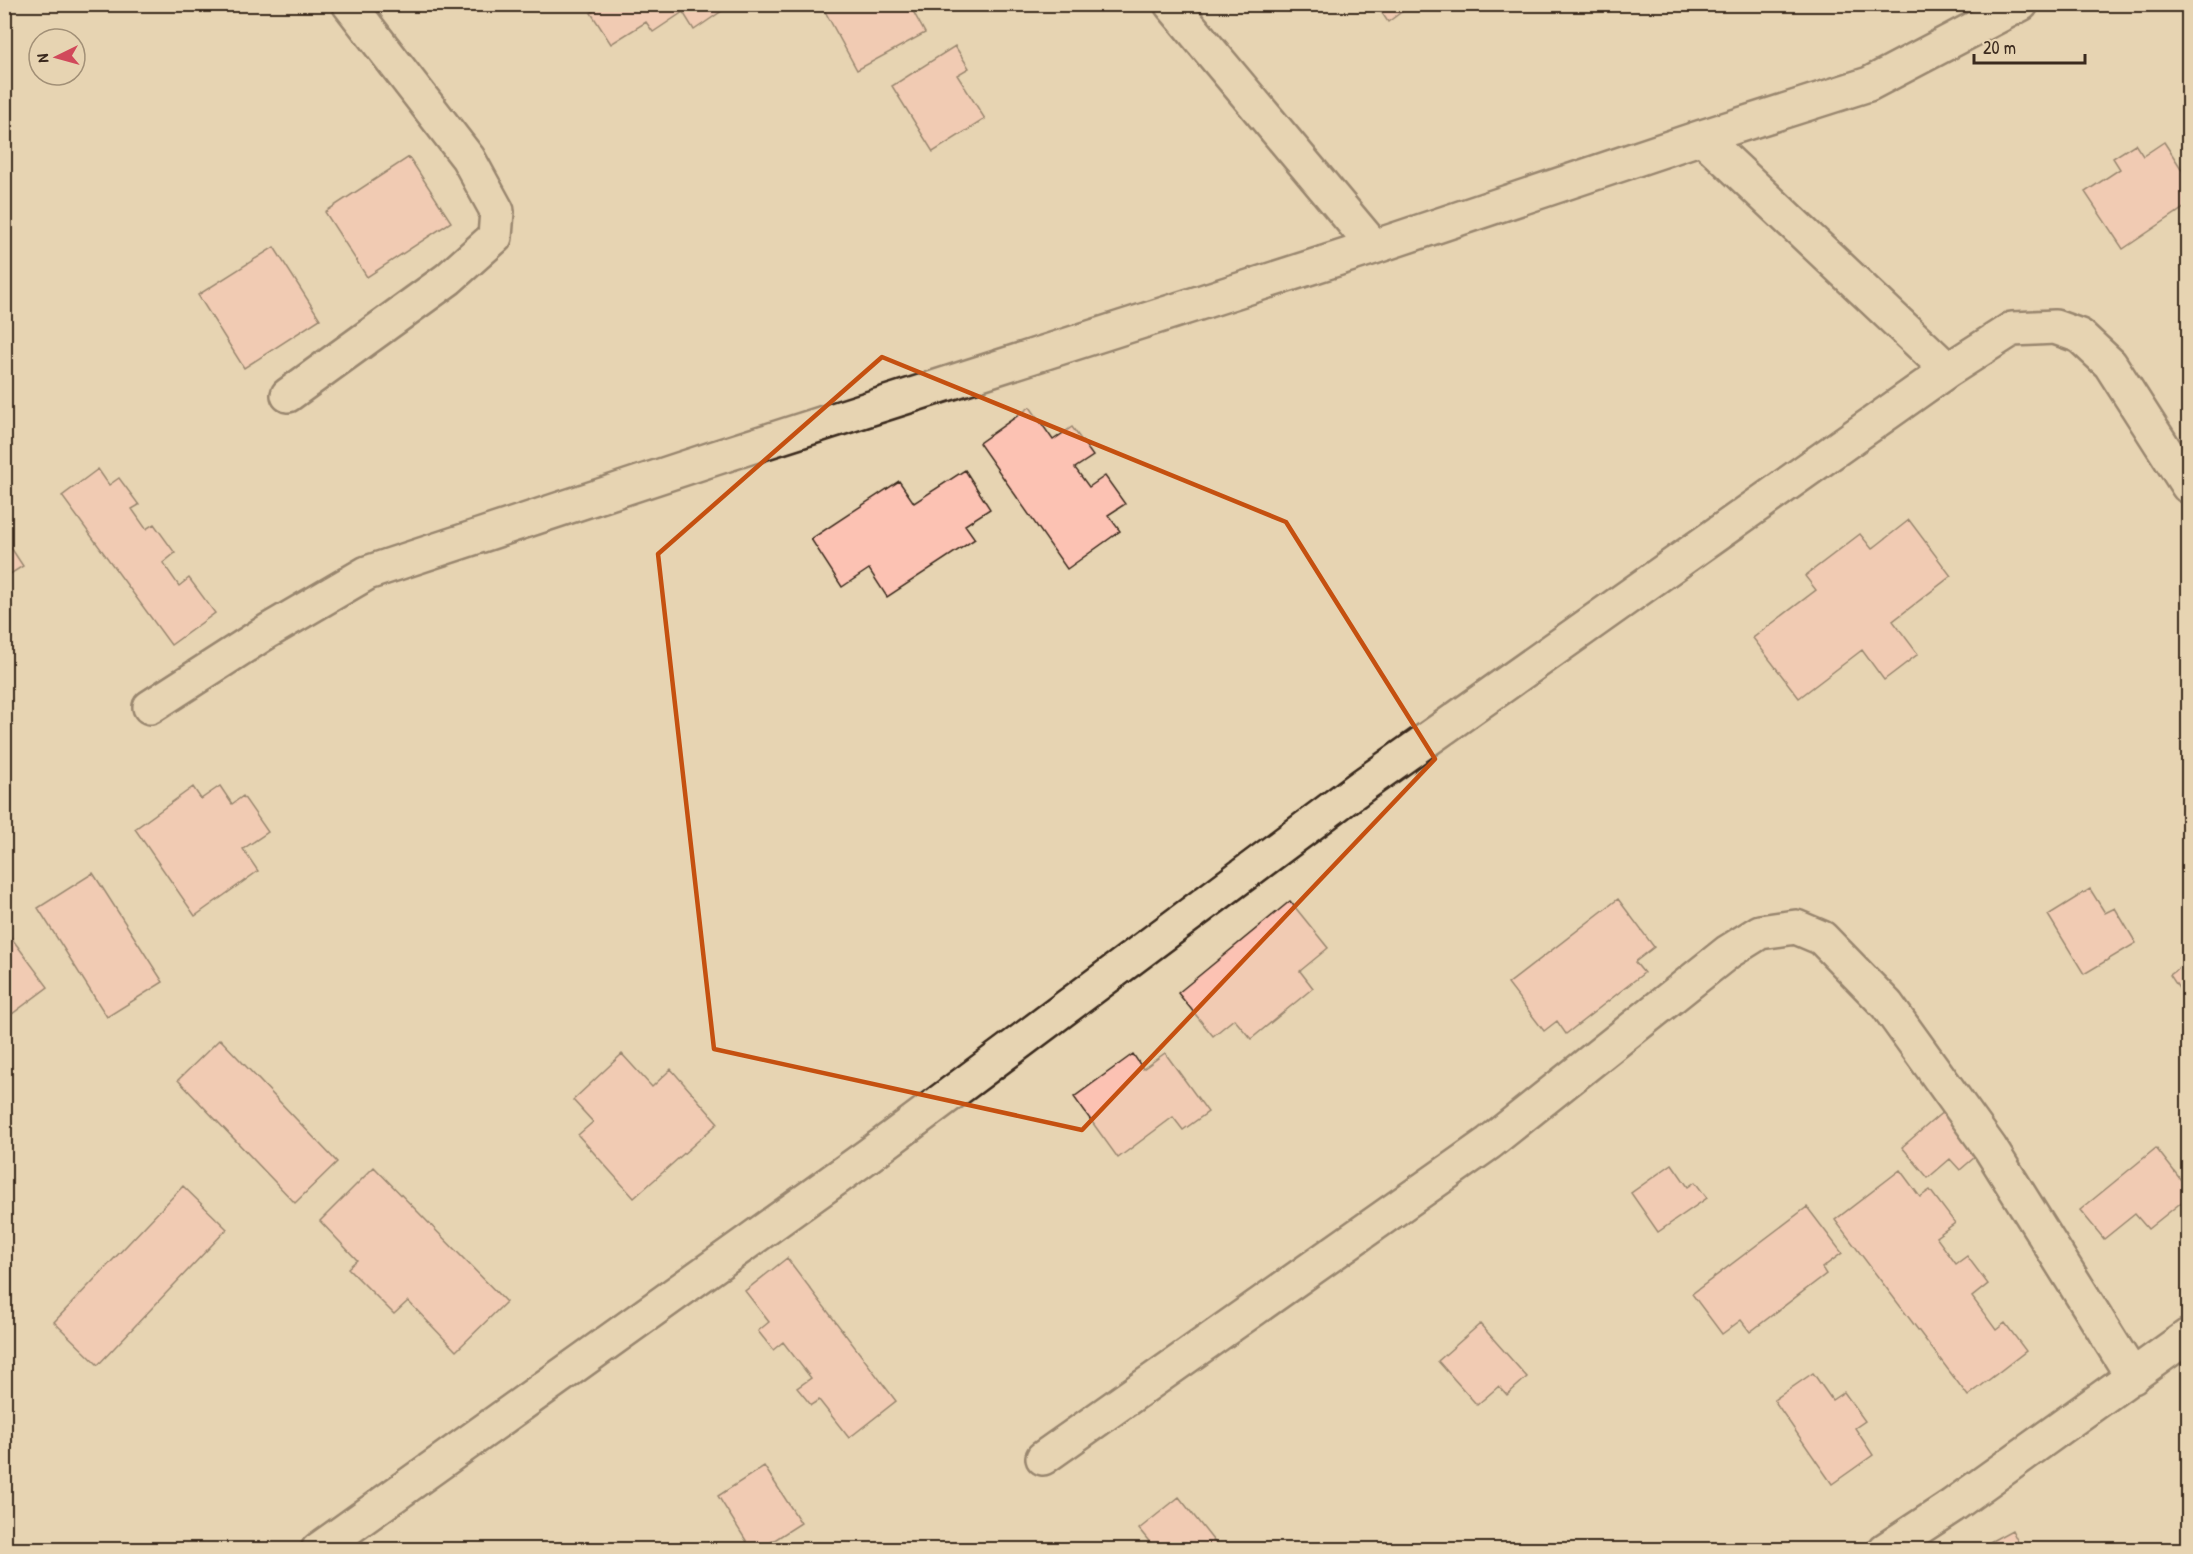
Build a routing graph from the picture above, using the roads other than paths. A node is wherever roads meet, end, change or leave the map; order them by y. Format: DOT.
graph roads {
  1 [pos="349,4"];
  2 [pos="1171,4"];
  3 [pos="2021,4"];
  4 [pos="1984,13"];
  5 [pos="1702,137"];
  6 [pos="1374,247"];
  7 [pos="1948,370"];
  8 [pos="288,395"];
  9 [pos="2188,486"];
  10 [pos="150,707"];
  11 [pos="2188,1336"];
  12 [pos="2133,1377"];
  13 [pos="1043,1458"];
  14 [pos="318,1550"];
  15 [pos="1885,1550"];
  1 -- 8 [label="street"];
  2 -- 6 [label="street"];
  3 -- 4 [label="street"];
  4 -- 5 [label="street"];
  5 -- 6 [label="street"];
  5 -- 7 [label="street"];
  6 -- 10 [label="street"];
  7 -- 9 [label="street"];
  7 -- 14 [label="street"];
  11 -- 12 [label="street"];
  12 -- 13 [label="street"];
  12 -- 15 [label="street"];
}
